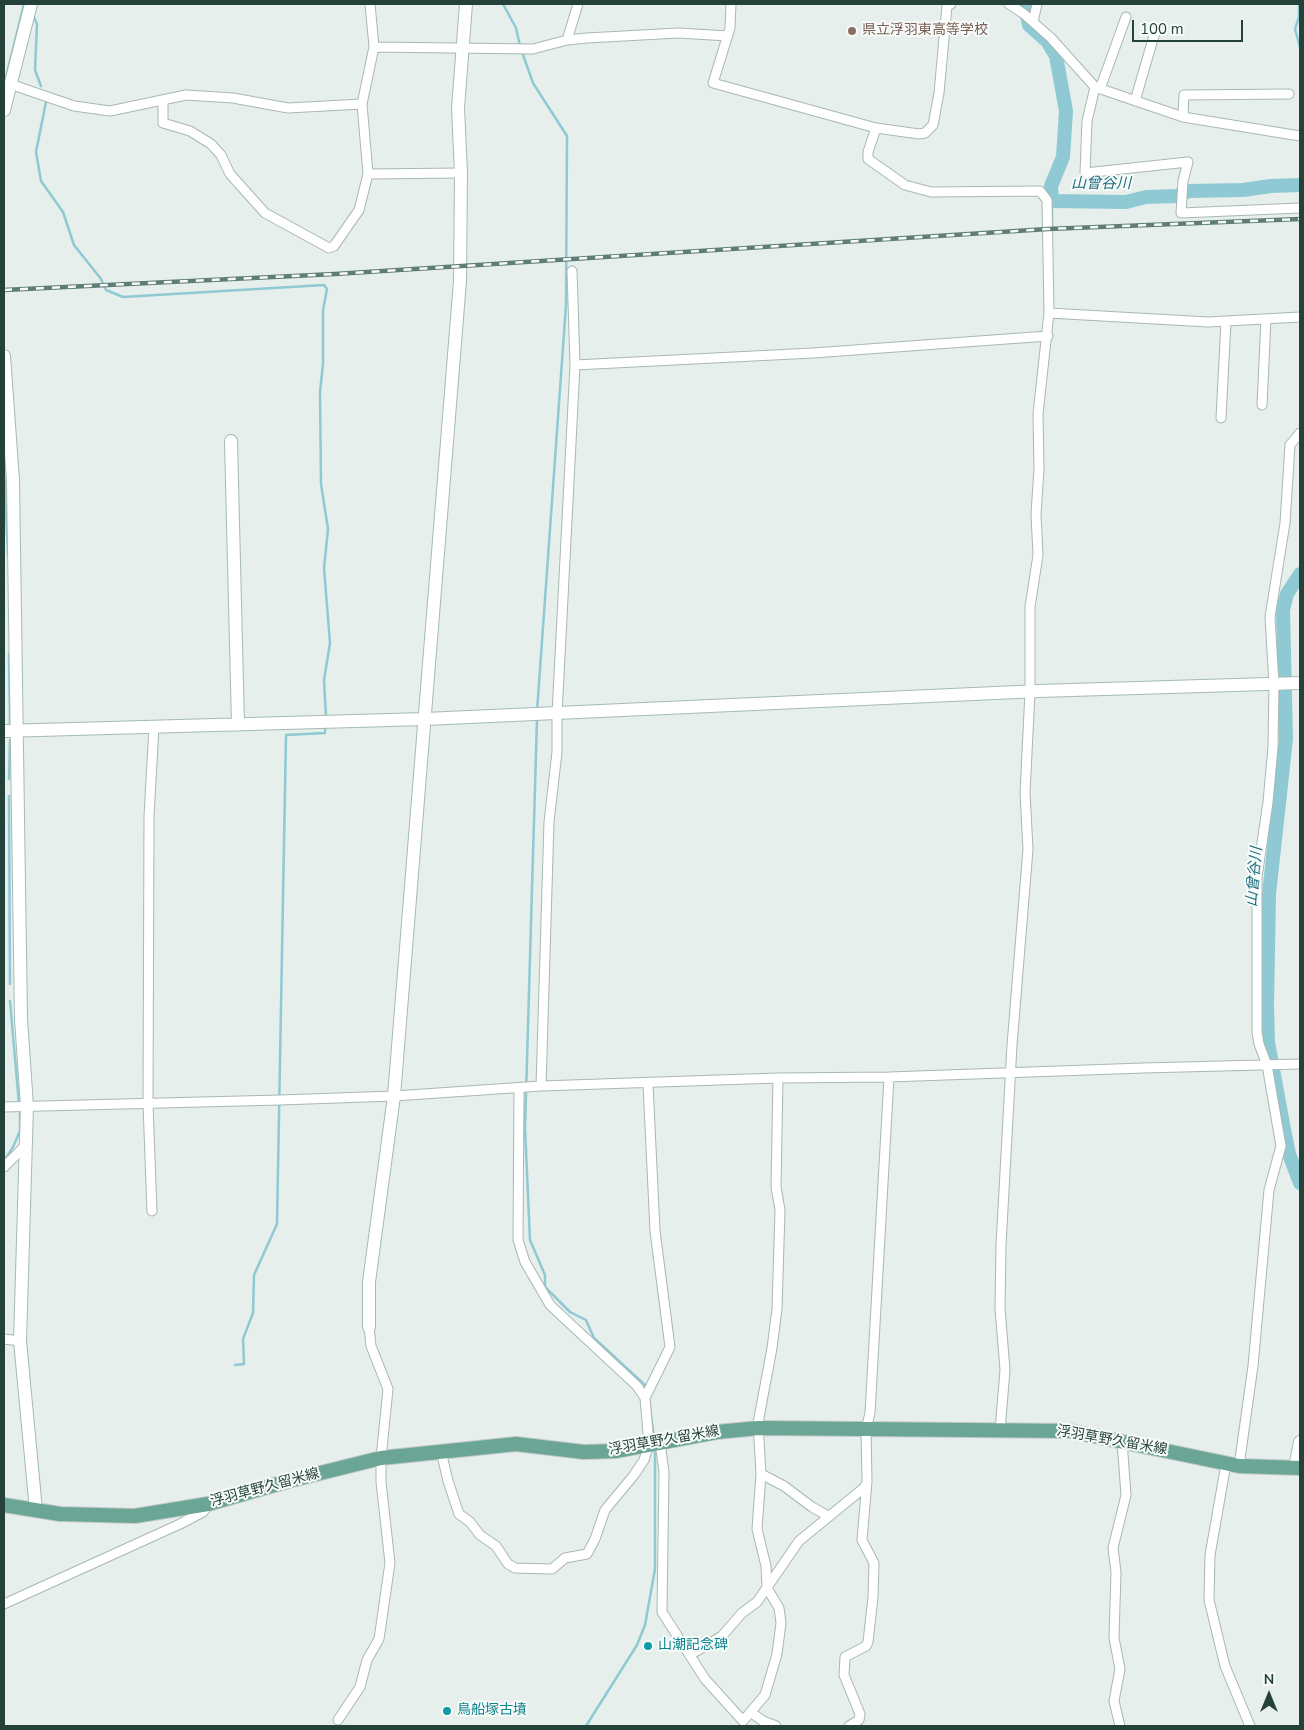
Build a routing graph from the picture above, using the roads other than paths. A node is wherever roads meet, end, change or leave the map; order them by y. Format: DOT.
graph roads {
  1 [pos="31,4"];
  2 [pos="370,4"];
  3 [pos="466,4"];
  4 [pos="578,4"];
  5 [pos="732,4"];
  6 [pos="951,4"];
  7 [pos="1009,4"];
  8 [pos="1037,4"];
  9 [pos="1028,17"];
  10 [pos="1126,17"];
  11 [pos="1154,32"];
  12 [pos="728,36"];
  13 [pos="567,40"];
  14 [pos="374,47"];
  15 [pos="462,47"];
  16 [pos="10,84"];
  17 [pos="1097,88"];
  18 [pos="1289,94"];
  19 [pos="164,100"];
  20 [pos="1135,101"];
  21 [pos="362,104"];
  22 [pos="4,110"];
  23 [pos="1182,117"];
  24 [pos="876,128"];
  25 [pos="1300,136"];
  26 [pos="461,173"];
  27 [pos="368,174"];
  28 [pos="1300,208"];
  29 [pos="572,271"];
  30 [pos="1049,313"];
  31 [pos="1300,318"];
  32 [pos="1266,319"];
  33 [pos="1226,322"];
  34 [pos="1048,336"];
  35 [pos="4,356"];
  36 [pos="575,365"];
  37 [pos="1262,405"];
  38 [pos="1221,418"];
  39 [pos="1300,433"];
  40 [pos="231,441"];
  41 [pos="1286,684"];
  42 [pos="1030,692"];
  43 [pos="557,714"];
  44 [pos="425,719"];
  45 [pos="238,725"];
  46 [pos="154,727"];
  47 [pos="4,731"];
  48 [pos="17,731"];
  49 [pos="1300,1064"];
  50 [pos="1270,1065"];
  51 [pos="1012,1074"];
  52 [pos="889,1077"];
  53 [pos="778,1078"];
  54 [pos="648,1084"];
  55 [pos="541,1086"];
  56 [pos="519,1088"];
  57 [pos="394,1096"];
  58 [pos="148,1104"];
  59 [pos="21,1106"];
  60 [pos="4,1107"];
  61 [pos="26,1145"];
  62 [pos="4,1167"];
  63 [pos="152,1211"];
  64 [pos="370,1328"];
  65 [pos="4,1339"];
  66 [pos="20,1341"];
  67 [pos="645,1398"];
  68 [pos="759,1428"];
  69 [pos="866,1429"];
  70 [pos="1000,1431"];
  71 [pos="1122,1441"];
  72 [pos="1300,1442"];
  73 [pos="656,1443"];
  74 [pos="441,1451"];
  75 [pos="381,1458"];
  76 [pos="1233,1465"];
  77 [pos="1297,1468"];
  78 [pos="761,1474"];
  79 [pos="867,1481"];
  80 [pos="208,1504"];
  81 [pos="4,1505"];
  82 [pos="36,1510"];
  83 [pos="828,1516"];
  84 [pos="767,1588"];
  85 [pos="4,1604"];
  86 [pos="690,1655"];
  87 [pos="752,1713"];
  88 [pos="338,1720"];
  89 [pos="776,1726"];
  90 [pos="849,1726"];
  91 [pos="1120,1726"];
  92 [pos="1250,1726"];
  1 -- 16 [label="street"];
  2 -- 14 [label="street"];
  3 -- 15 [label="street"];
  4 -- 13 [label="street"];
  5 -- 12 [label="street"];
  6 -- 24 [label="street"];
  7 -- 9 [label="street"];
  8 -- 9 [label="street"];
  9 -- 17 [label="street"];
  10 -- 17 [label="street"];
  11 -- 20 [label="street"];
  12 -- 13 [label="street"];
  12 -- 24 [label="street"];
  13 -- 15 [label="street"];
  14 -- 15 [label="street"];
  14 -- 21 [label="street"];
  15 -- 26 [label="street"];
  16 -- 19 [label="street"];
  16 -- 22 [label="street"];
  17 -- 20 [label="street"];
  17 -- 28 [label="street"];
  18 -- 23 [label="street"];
  19 -- 21 [label="street"];
  19 -- 27 [label="street"];
  20 -- 23 [label="street"];
  21 -- 27 [label="street"];
  23 -- 25 [label="street"];
  24 -- 30 [label="street"];
  26 -- 27 [label="street"];
  26 -- 44 [label="street"];
  29 -- 36 [label="street"];
  30 -- 33 [label="street"];
  30 -- 34 [label="street"];
  31 -- 32 [label="street"];
  32 -- 33 [label="street"];
  32 -- 37 [label="street"];
  33 -- 38 [label="street"];
  34 -- 36 [label="street"];
  34 -- 42 [label="street"];
  35 -- 48 [label="street"];
  36 -- 43 [label="street"];
  39 -- 41 [label="street"];
  40 -- 45 [label="street"];
  41 -- 42 [label="street"];
  41 -- 50 [label="street"];
  42 -- 43 [label="street"];
  42 -- 51 [label="street"];
  43 -- 44 [label="street"];
  43 -- 55 [label="street"];
  44 -- 45 [label="street"];
  44 -- 57 [label="street"];
  45 -- 46 [label="street"];
  46 -- 48 [label="street"];
  46 -- 58 [label="street"];
  47 -- 48 [label="street"];
  48 -- 59 [label="street"];
  49 -- 50 [label="street"];
  50 -- 51 [label="street"];
  50 -- 76 [label="street"];
  51 -- 52 [label="street"];
  51 -- 70 [label="street"];
  52 -- 53 [label="street"];
  52 -- 69 [label="street"];
  53 -- 54 [label="street"];
  53 -- 68 [label="street"];
  54 -- 55 [label="street"];
  54 -- 67 [label="street"];
  55 -- 56 [label="street"];
  56 -- 57 [label="street"];
  56 -- 67 [label="street"];
  57 -- 58 [label="street"];
  57 -- 64 [label="street"];
  58 -- 59 [label="street"];
  58 -- 63 [label="street"];
  59 -- 60 [label="street"];
  59 -- 61 [label="street"];
  61 -- 62 [label="street"];
  61 -- 66 [label="street"];
  64 -- 75 [label="street"];
  65 -- 66 [label="street"];
  66 -- 82 [label="street"];
  67 -- 73 [label="street"];
  68 -- 69 [label="main road, 浮羽草野久留米線"];
  68 -- 73 [label="main road, 浮羽草野久留米線"];
  68 -- 78 [label="street"];
  69 -- 70 [label="main road, 浮羽草野久留米線"];
  69 -- 79 [label="street"];
  70 -- 71 [label="main road, 浮羽草野久留米線"];
  71 -- 76 [label="main road, 浮羽草野久留米線"];
  71 -- 91 [label="street"];
  72 -- 77 [label="street"];
  73 -- 74 [label="main road, 浮羽草野久留米線"];
  73 -- 74 [label="street"];
  73 -- 86 [label="street"];
  74 -- 75 [label="main road, 浮羽草野久留米線"];
  75 -- 80 [label="main road, 浮羽草野久留米線"];
  75 -- 88 [label="street"];
  76 -- 77 [label="main road, 浮羽草野久留米線"];
  76 -- 92 [label="street"];
  78 -- 83 [label="street"];
  78 -- 84 [label="street"];
  79 -- 83 [label="street"];
  79 -- 90 [label="street"];
  80 -- 82 [label="main road, 浮羽草野久留米線"];
  80 -- 85 [label="street"];
  81 -- 82 [label="main road, 浮羽草野久留米線"];
  83 -- 84 [label="street"];
  84 -- 86 [label="street"];
  84 -- 87 [label="street"];
  86 -- 87 [label="street"];
  87 -- 89 [label="street"];
}
